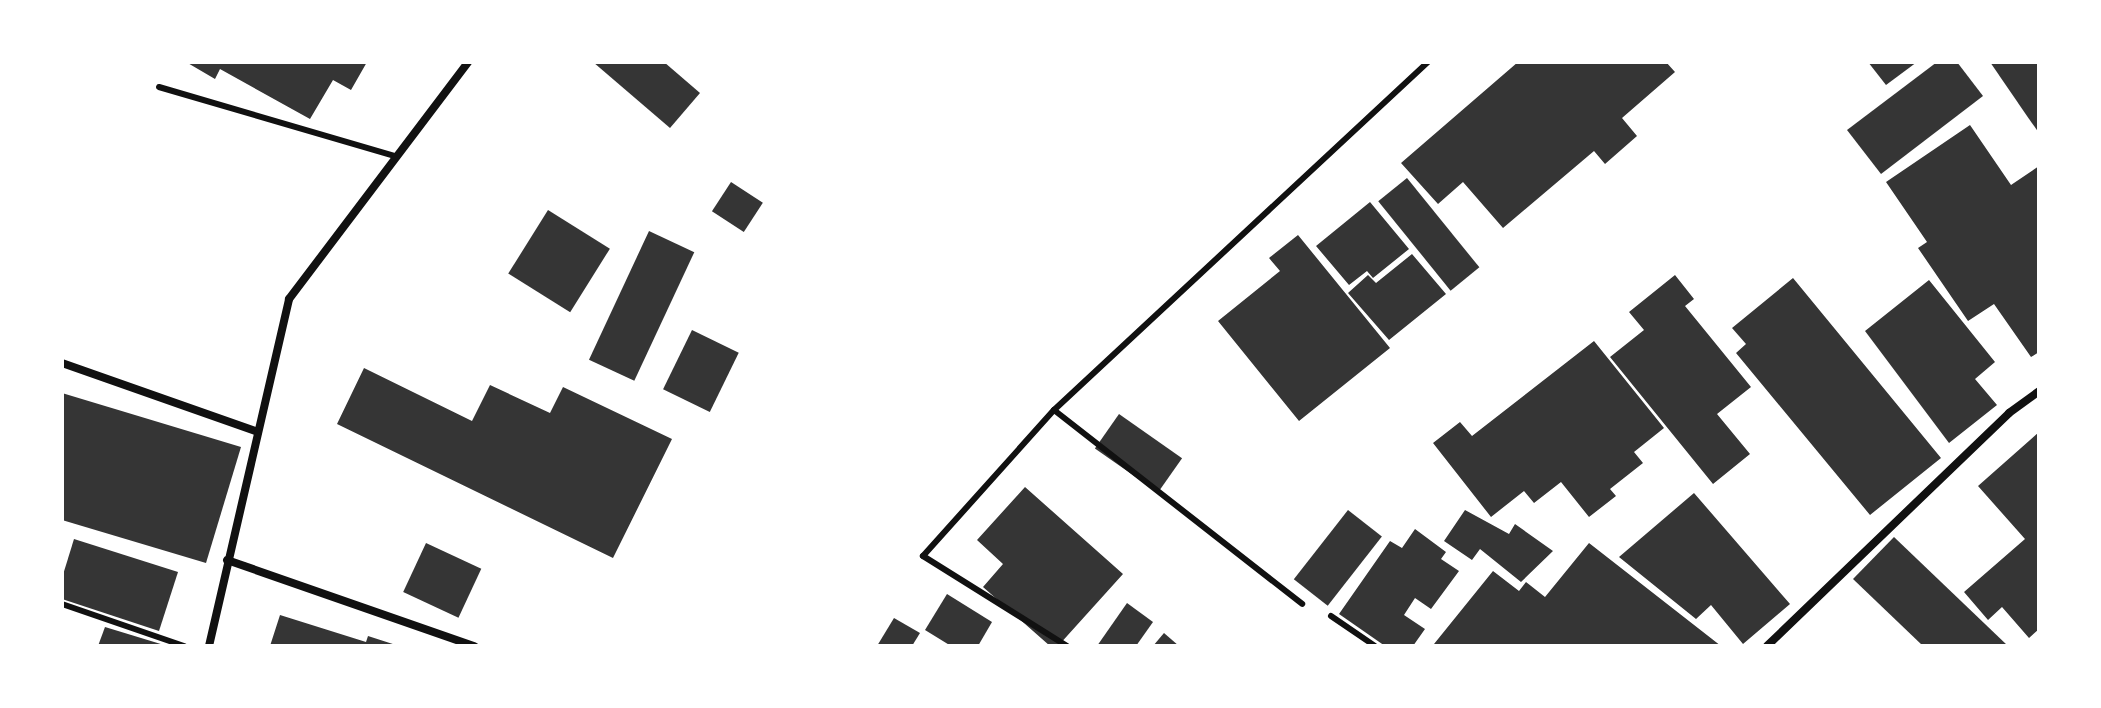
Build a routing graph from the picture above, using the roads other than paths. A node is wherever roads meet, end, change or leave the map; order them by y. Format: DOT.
graph roads {
  1 [pos="468,62"];
  2 [pos="1428,62"];
  3 [pos="159,87"];
  4 [pos="395,156"];
  5 [pos="62,363"];
  6 [pos="2039,391"];
  7 [pos="1054,410"];
  8 [pos="255,431"];
  9 [pos="227,560"];
  10 [pos="62,604"];
  11 [pos="1302,604"];
  12 [pos="1331,616"];
  13 [pos="184,646"];
  14 [pos="209,646"];
  15 [pos="474,646"];
  16 [pos="1067,646"];
  17 [pos="1375,646"];
  18 [pos="1767,646"];
  1 -- 4 [label="street"];
  2 -- 7 [label="lane"];
  3 -- 4 [label="lane"];
  4 -- 8 [label="street"];
  5 -- 8 [label="street"];
  6 -- 18 [label="street"];
  7 -- 11 [label="lane"];
  7 -- 16 [label="lane"];
  8 -- 9 [label="street"];
  9 -- 14 [label="street"];
  9 -- 15 [label="street"];
  10 -- 13 [label="lane"];
  12 -- 17 [label="lane"];
}
